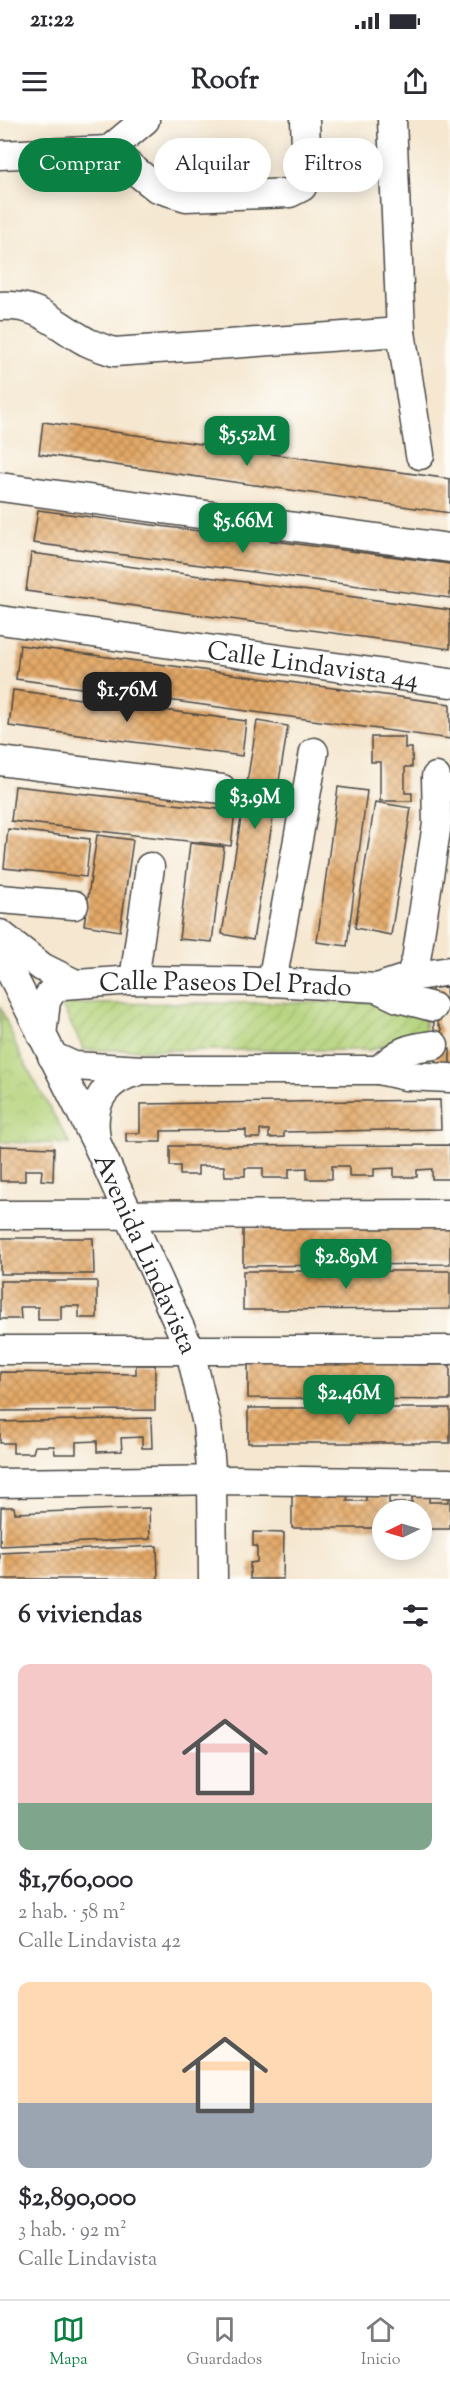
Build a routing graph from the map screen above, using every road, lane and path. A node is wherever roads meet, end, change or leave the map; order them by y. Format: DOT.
graph roads {
  1 [pos="145,120"];
  2 [pos="305,120"];
  3 [pos="392,120"];
  4 [pos="123,138"];
  5 [pos="18,154"];
  6 [pos="0,155"];
  7 [pos="142,176"];
  8 [pos="0,306"];
  9 [pos="401,332"];
  10 [pos="420,454"];
  11 [pos="0,487"];
  12 [pos="450,548"];
  13 [pos="0,620"];
  14 [pos="450,683"];
  15 [pos="314,752"];
  16 [pos="0,761"];
  17 [pos="436,777"];
  18 [pos="222,789"];
  19 [pos="150,867"];
  20 [pos="0,898"];
  21 [pos="74,905"];
  22 [pos="0,933"];
  23 [pos="0,951"];
  24 [pos="450,971"];
  25 [pos="410,977"];
  26 [pos="134,980"];
  27 [pos="272,982"];
  28 [pos="74,983"];
  29 [pos="377,988"];
  30 [pos="440,1006"];
  31 [pos="441,1044"];
  32 [pos="47,1046"];
  33 [pos="142,1070"];
  34 [pos="378,1070"];
  35 [pos="450,1078"];
  36 [pos="97,1144"];
  37 [pos="450,1214"];
  38 [pos="0,1215"];
  39 [pos="127,1216"];
  40 [pos="0,1350"];
  41 [pos="190,1350"];
  42 [pos="450,1350"];
  43 [pos="212,1480"];
  44 [pos="0,1483"];
  45 [pos="450,1483"];
  46 [pos="213,1579"];
  1 -- 4 [label="street"];
  2 -- 7 [label="street"];
  3 -- 9 [label="street"];
  5 -- 6 [label="street"];
  8 -- 9 [label="street"];
  9 -- 10 [label="street"];
  11 -- 12 [label="street"];
  13 -- 14 [label="street, Calle Lindavista 44"];
  15 -- 27 [label="street"];
  16 -- 18 [label="street"];
  17 -- 25 [label="street"];
  19 -- 26 [label="street"];
  20 -- 21 [label="street"];
  22 -- 28 [label="street, Calle Paseos Del Prado"];
  23 -- 32 [label="street, Avenida Lindavista"];
  24 -- 25 [label="street, Calle Paseos Del Prado"];
  25 -- 29 [label="street, Calle Paseos Del Prado"];
  26 -- 27 [label="street, Calle Paseos Del Prado"];
  26 -- 28 [label="street, Calle Paseos Del Prado"];
  27 -- 29 [label="street, Calle Paseos Del Prado"];
  28 -- 32 [label="street, Calle Paseos Del Prado"];
  29 -- 30 [label="street, Calle Paseos Del Prado"];
  31 -- 34 [label="street"];
  32 -- 33 [label="street"];
  32 -- 36 [label="street, Avenida Lindavista"];
  33 -- 34 [label="street"];
  33 -- 36 [label="street"];
  34 -- 35 [label="street"];
  36 -- 39 [label="street, Avenida Lindavista"];
  37 -- 39 [label="street"];
  38 -- 39 [label="street"];
  39 -- 41 [label="street, Avenida Lindavista"];
  40 -- 41 [label="street"];
  41 -- 42 [label="street"];
  41 -- 43 [label="street, Avenida Lindavista"];
  43 -- 44 [label="street"];
  43 -- 45 [label="street"];
  43 -- 46 [label="street, Avenida Lindavista"];
}
